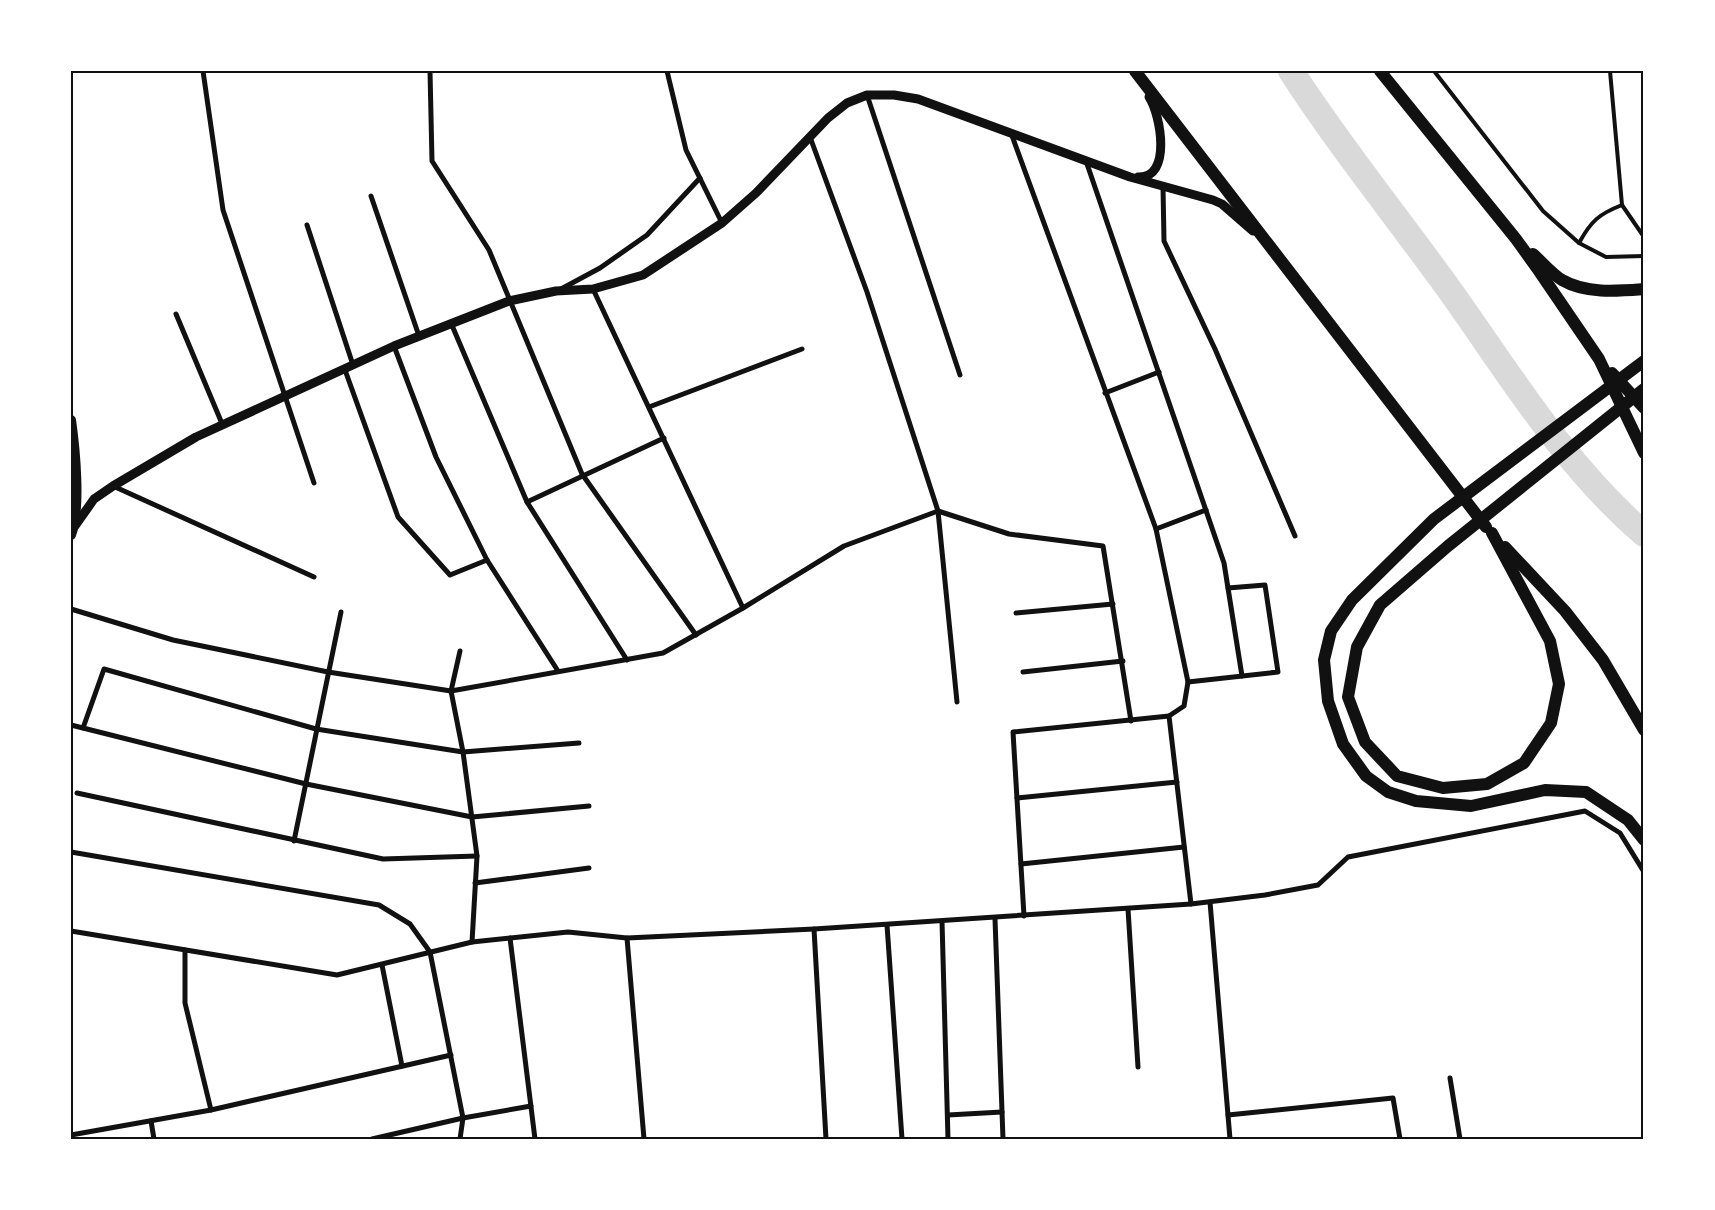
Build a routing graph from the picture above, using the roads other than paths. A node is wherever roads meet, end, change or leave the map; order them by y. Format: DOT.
graph roads {
  1 [pos="203,71"];
  2 [pos="430,71"];
  3 [pos="668,71"];
  4 [pos="1134,71"];
  5 [pos="1380,71"];
  6 [pos="1434,71"];
  7 [pos="1610,71"];
  8 [pos="867,96"];
  9 [pos="1011,133"];
  10 [pos="810,137"];
  11 [pos="1086,160"];
  12 [pos="1130,177"];
  13 [pos="700,178"];
  14 [pos="1163,186"];
  15 [pos="371,196"];
  16 [pos="1622,205"];
  17 [pos="722,223"];
  18 [pos="307,225"];
  19 [pos="1644,237"];
  20 [pos="1516,239"];
  21 [pos="1578,243"];
  22 [pos="1266,244"];
  23 [pos="1644,256"];
  24 [pos="593,289"];
  25 [pos="1644,289"];
  26 [pos="556,291"];
  27 [pos="509,301"];
  28 [pos="176,314"];
  29 [pos="452,323"];
  30 [pos="420,336"];
  31 [pos="394,346"];
  32 [pos="802,349"];
  33 [pos="1599,360"];
  34 [pos="1640,362"];
  35 [pos="354,366"];
  36 [pos="344,370"];
  37 [pos="1159,372"];
  38 [pos="960,375"];
  39 [pos="1644,388"];
  40 [pos="1105,393"];
  41 [pos="285,398"];
  42 [pos="650,407"];
  43 [pos="1644,408"];
  44 [pos="71,420"];
  45 [pos="223,427"];
  46 [pos="664,438"];
  47 [pos="1644,453"];
  48 [pos="582,474"];
  49 [pos="314,483"];
  50 [pos="112,486"];
  51 [pos="527,502"];
  52 [pos="1206,510"];
  53 [pos="938,511"];
  54 [pos="1156,529"];
  55 [pos="73,530"];
  56 [pos="1492,533"];
  57 [pos="1294,536"];
  58 [pos="487,560"];
  59 [pos="314,577"];
  60 [pos="1228,588"];
  61 [pos="1113,604"];
  62 [pos="744,608"];
  63 [pos="71,609"];
  64 [pos="341,612"];
  65 [pos="1016,613"];
  66 [pos="696,635"];
  67 [pos="460,651"];
  68 [pos="627,660"];
  69 [pos="1123,661"];
  70 [pos="558,671"];
  71 [pos="328,672"];
  72 [pos="1023,672"];
  73 [pos="1242,676"];
  74 [pos="1188,682"];
  75 [pos="452,691"];
  76 [pos="957,702"];
  77 [pos="1170,716"];
  78 [pos="1132,721"];
  79 [pos="71,725"];
  80 [pos="83,728"];
  81 [pos="316,729"];
  82 [pos="1644,730"];
  83 [pos="579,743"];
  84 [pos="463,752"];
  85 [pos="1177,782"];
  86 [pos="306,784"];
  87 [pos="77,793"];
  88 [pos="1017,798"];
  89 [pos="589,806"];
  90 [pos="472,817"];
  91 [pos="1644,840"];
  92 [pos="294,841"];
  93 [pos="1184,847"];
  94 [pos="71,852"];
  95 [pos="477,856"];
  96 [pos="1021,864"];
  97 [pos="589,868"];
  98 [pos="1644,872"];
  99 [pos="475,883"];
  100 [pos="1210,902"];
  101 [pos="1191,904"];
  102 [pos="1128,909"];
  103 [pos="1024,916"];
  104 [pos="995,919"];
  105 [pos="942,922"];
  106 [pos="887,925"];
  107 [pos="814,929"];
  108 [pos="71,931"];
  109 [pos="510,938"];
  110 [pos="627,938"];
  111 [pos="472,942"];
  112 [pos="185,950"];
  113 [pos="430,952"];
  114 [pos="382,965"];
  115 [pos="451,1055"];
  116 [pos="402,1066"];
  117 [pos="1138,1067"];
  118 [pos="1450,1078"];
  119 [pos="531,1106"];
  120 [pos="211,1110"];
  121 [pos="1002,1112"];
  122 [pos="948,1115"];
  123 [pos="1228,1115"];
  124 [pos="463,1118"];
  125 [pos="151,1121"];
  126 [pos="401,1132"];
  127 [pos="71,1135"];
  128 [pos="154,1139"];
  129 [pos="372,1139"];
  130 [pos="401,1139"];
  131 [pos="460,1139"];
  132 [pos="535,1139"];
  133 [pos="644,1139"];
  134 [pos="826,1139"];
  135 [pos="902,1139"];
  136 [pos="948,1139"];
  137 [pos="1003,1139"];
  138 [pos="1230,1139"];
  139 [pos="1400,1139"];
  140 [pos="1460,1139"];
  1 -- 41 [label="street"];
  2 -- 27 [label="street"];
  3 -- 13 [label="street"];
  4 -- 12 [label="street"];
  4 -- 22 [label="main road"];
  5 -- 20 [label="main road"];
  6 -- 21 [label="lane"];
  7 -- 16 [label="lane"];
  8 -- 9 [label="street"];
  8 -- 10 [label="street"];
  8 -- 38 [label="street"];
  9 -- 11 [label="street"];
  9 -- 40 [label="street"];
  10 -- 17 [label="street"];
  10 -- 53 [label="street"];
  11 -- 12 [label="street"];
  11 -- 37 [label="street"];
  12 -- 14 [label="street"];
  13 -- 17 [label="street"];
  13 -- 26 [label="street"];
  14 -- 22 [label="street"];
  14 -- 57 [label="street"];
  15 -- 30 [label="street"];
  16 -- 19 [label="lane"];
  16 -- 21 [label="lane"];
  17 -- 24 [label="street"];
  18 -- 35 [label="street"];
  20 -- 25 [label="main road"];
  20 -- 33 [label="main road"];
  21 -- 23 [label="lane"];
  22 -- 56 [label="main road"];
  24 -- 26 [label="street"];
  24 -- 42 [label="street"];
  26 -- 27 [label="street"];
  27 -- 29 [label="street"];
  27 -- 48 [label="street"];
  28 -- 45 [label="street"];
  29 -- 30 [label="street"];
  29 -- 51 [label="street"];
  30 -- 31 [label="street"];
  31 -- 35 [label="street"];
  31 -- 58 [label="street"];
  32 -- 42 [label="street"];
  33 -- 43 [label="main road"];
  33 -- 47 [label="main road"];
  34 -- 91 [label="main road"];
  35 -- 36 [label="street"];
  36 -- 41 [label="street"];
  36 -- 58 [label="street"];
  37 -- 40 [label="street"];
  37 -- 52 [label="street"];
  39 -- 56 [label="main road"];
  40 -- 54 [label="street"];
  41 -- 45 [label="street"];
  41 -- 49 [label="street"];
  42 -- 46 [label="street"];
  44 -- 55 [label="main road"];
  45 -- 50 [label="street"];
  46 -- 48 [label="street"];
  46 -- 62 [label="street"];
  48 -- 51 [label="street"];
  48 -- 66 [label="street"];
  50 -- 55 [label="street"];
  50 -- 59 [label="street"];
  51 -- 68 [label="street"];
  52 -- 54 [label="street"];
  52 -- 60 [label="street"];
  53 -- 61 [label="street"];
  53 -- 62 [label="street"];
  53 -- 76 [label="street"];
  54 -- 74 [label="street"];
  56 -- 82 [label="main road"];
  58 -- 70 [label="street"];
  60 -- 73 [label="street"];
  60 -- 73 [label="street"];
  61 -- 65 [label="street"];
  61 -- 69 [label="street"];
  62 -- 66 [label="street"];
  63 -- 71 [label="street"];
  64 -- 71 [label="street"];
  66 -- 68 [label="street"];
  67 -- 75 [label="street"];
  68 -- 70 [label="street"];
  69 -- 72 [label="street"];
  69 -- 78 [label="street"];
  70 -- 75 [label="street"];
  71 -- 75 [label="street"];
  71 -- 81 [label="street"];
  73 -- 74 [label="street"];
  74 -- 77 [label="street"];
  75 -- 84 [label="street"];
  77 -- 78 [label="street"];
  77 -- 85 [label="street"];
  78 -- 88 [label="street"];
  79 -- 80 [label="street"];
  80 -- 81 [label="street"];
  80 -- 86 [label="street"];
  81 -- 84 [label="street"];
  81 -- 86 [label="street"];
  83 -- 84 [label="street"];
  84 -- 90 [label="street"];
  85 -- 88 [label="street"];
  85 -- 93 [label="street"];
  86 -- 90 [label="street"];
  86 -- 92 [label="street"];
  87 -- 92 [label="street"];
  88 -- 96 [label="street"];
  89 -- 90 [label="street"];
  90 -- 95 [label="street"];
  92 -- 95 [label="street"];
  93 -- 96 [label="street"];
  93 -- 101 [label="street"];
  94 -- 113 [label="street"];
  95 -- 99 [label="street"];
  96 -- 103 [label="street"];
  97 -- 99 [label="street"];
  98 -- 100 [label="street"];
  99 -- 111 [label="street"];
  100 -- 101 [label="street"];
  100 -- 123 [label="street"];
  101 -- 102 [label="street"];
  102 -- 103 [label="street"];
  102 -- 117 [label="street"];
  103 -- 104 [label="street"];
  104 -- 105 [label="street"];
  104 -- 121 [label="street"];
  105 -- 106 [label="street"];
  105 -- 122 [label="street"];
  106 -- 107 [label="street"];
  106 -- 135 [label="street"];
  107 -- 110 [label="street"];
  107 -- 134 [label="street"];
  108 -- 112 [label="street"];
  109 -- 110 [label="street"];
  109 -- 111 [label="street"];
  109 -- 119 [label="street"];
  110 -- 133 [label="street"];
  111 -- 113 [label="street"];
  112 -- 114 [label="street"];
  112 -- 120 [label="street"];
  113 -- 114 [label="street"];
  113 -- 115 [label="street"];
  114 -- 116 [label="street"];
  115 -- 116 [label="street"];
  115 -- 124 [label="street"];
  116 -- 120 [label="street"];
  118 -- 140 [label="street"];
  119 -- 124 [label="street"];
  119 -- 132 [label="street"];
  120 -- 125 [label="street"];
  121 -- 122 [label="street"];
  121 -- 137 [label="street"];
  122 -- 136 [label="street"];
  123 -- 138 [label="street"];
  123 -- 139 [label="street"];
  124 -- 126 [label="street"];
  124 -- 131 [label="street"];
  125 -- 127 [label="street"];
  125 -- 128 [label="street"];
  126 -- 129 [label="street"];
  126 -- 130 [label="street"];
}
